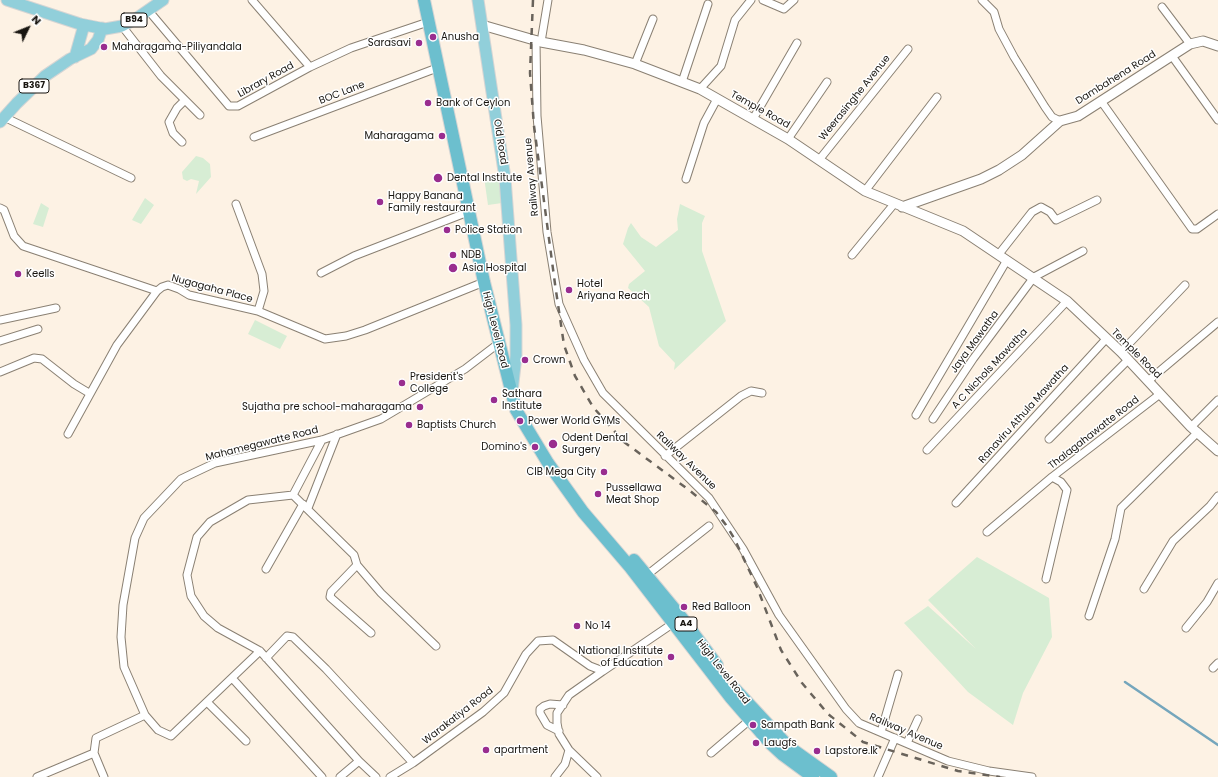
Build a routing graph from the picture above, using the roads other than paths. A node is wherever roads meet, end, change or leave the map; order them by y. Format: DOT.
graph roads {
  1 [pos="7,0"];
  2 [pos="163,0"];
  3 [pos="252,0"];
  4 [pos="424,0"];
  5 [pos="478,0"];
  6 [pos="548,0"];
  7 [pos="750,0"];
  8 [pos="763,0"];
  9 [pos="794,0"];
  10 [pos="982,0"];
  11 [pos="708,4"];
  12 [pos="1162,7"];
  13 [pos="148,10"];
  14 [pos="653,19"];
  15 [pos="428,22"];
  16 [pos="84,25"];
  17 [pos="482,25"];
  18 [pos="122,26"];
  19 [pos="102,28"];
  20 [pos="539,41"];
  21 [pos="797,43"];
  22 [pos="1190,44"];
  23 [pos="1218,46"];
  24 [pos="908,49"];
  25 [pos="1172,56"];
  26 [pos="74,57"];
  27 [pos="635,64"];
  28 [pos="310,67"];
  29 [pos="437,68"];
  30 [pos="682,82"];
  31 [pos="827,82"];
  32 [pos="700,88"];
  33 [pos="937,98"];
  34 [pos="717,99"];
  35 [pos="185,100"];
  36 [pos="1101,101"];
  37 [pos="200,116"];
  38 [pos="753,119"];
  39 [pos="2,120"];
  40 [pos="1218,120"];
  41 [pos="1060,121"];
  42 [pos="254,137"];
  43 [pos="788,139"];
  44 [pos="182,142"];
  45 [pos="819,160"];
  46 [pos="130,178"];
  47 [pos="686,179"];
  48 [pos="865,191"];
  49 [pos="1096,200"];
  50 [pos="236,204"];
  51 [pos="898,205"];
  52 [pos="0,208"];
  53 [pos="468,212"];
  54 [pos="1218,214"];
  55 [pos="1083,251"];
  56 [pos="852,255"];
  57 [pos="1003,257"];
  58 [pos="321,273"];
  59 [pos="1034,278"];
  60 [pos="484,282"];
  61 [pos="1185,285"];
  62 [pos="157,291"];
  63 [pos="1068,302"];
  64 [pos="56,308"];
  65 [pos="258,311"];
  66 [pos="0,320"];
  67 [pos="1218,322"];
  68 [pos="516,325"];
  69 [pos="494,328"];
  70 [pos="38,329"];
  71 [pos="1106,339"];
  72 [pos="0,341"];
  73 [pos="499,343"];
  74 [pos="1121,352"];
  75 [pos="1128,360"];
  76 [pos="0,372"];
  77 [pos="1148,381"];
  78 [pos="90,393"];
  79 [pos="762,393"];
  80 [pos="512,394"];
  81 [pos="1160,394"];
  82 [pos="1218,400"];
  83 [pos="916,415"];
  84 [pos="933,419"];
  85 [pos="1194,429"];
  86 [pos="68,434"];
  87 [pos="338,434"];
  88 [pos="1049,439"];
  89 [pos="322,440"];
  90 [pos="927,450"];
  91 [pos="1218,451"];
  92 [pos="665,456"];
  93 [pos="548,464"];
  94 [pos="1052,477"];
  95 [pos="293,495"];
  96 [pos="1218,496"];
  97 [pos="956,502"];
  98 [pos="306,506"];
  99 [pos="709,526"];
  100 [pos="987,532"];
  101 [pos="357,565"];
  102 [pos="266,569"];
  103 [pos="647,575"];
  104 [pos="1046,579"];
  105 [pos="1218,583"];
  106 [pos="1144,589"];
  107 [pos="1089,616"];
  108 [pos="678,621"];
  109 [pos="1186,628"];
  110 [pos="371,633"];
  111 [pos="436,646"];
  112 [pos="260,651"];
  113 [pos="266,658"];
  114 [pos="604,671"];
  115 [pos="898,674"];
  116 [pos="232,678"];
  117 [pos="207,702"];
  118 [pos="563,705"];
  119 [pos="145,715"];
  120 [pos="753,717"];
  121 [pos="918,719"];
  122 [pos="559,731"];
  123 [pos="881,732"];
  124 [pos="895,738"];
  125 [pos="246,741"];
  126 [pos="907,743"];
  127 [pos="569,750"];
  128 [pos="94,753"];
  129 [pos="711,753"];
  130 [pos="359,761"];
  131 [pos="413,763"];
  132 [pos="828,776"];
  133 [pos="37,777"];
  134 [pos="104,777"];
  135 [pos="322,777"];
  136 [pos="340,777"];
  137 [pos="376,777"];
  138 [pos="390,777"];
  139 [pos="555,777"];
  140 [pos="597,777"];
  141 [pos="813,777"];
  142 [pos="878,777"];
  143 [pos="1032,777"];
  1 -- 16 [label="main road, B94"];
  2 -- 13 [label="main road, B94"];
  3 -- 28 [label="street"];
  4 -- 15 [label="highway, High Level Road / A4"];
  5 -- 17 [label="main road, Old Road"];
  6 -- 20 [label="street, Railway Avenue"];
  7 -- 32 [label="street"];
  8 -- 9 [label="street"];
  10 -- 41 [label="street"];
  11 -- 30 [label="street"];
  12 -- 22 [label="street"];
  13 -- 18 [label="main road, B94"];
  13 -- 28 [label="street, Library Road"];
  14 -- 27 [label="street"];
  15 -- 28 [label="street, Library Road"];
  15 -- 29 [label="highway, High Level Road / A4"];
  16 -- 19 [label="main road, B94"];
  16 -- 26 [label="main road"];
  17 -- 20 [label="street, Temple Road"];
  17 -- 68 [label="main road, Old Road"];
  18 -- 19 [label="main road, B94"];
  18 -- 35 [label="street"];
  19 -- 26 [label="main road, B367"];
  20 -- 27 [label="street, Temple Road"];
  20 -- 92 [label="street, Railway Avenue"];
  21 -- 38 [label="street"];
  22 -- 23 [label="street"];
  22 -- 25 [label="street, Dambahena Road"];
  24 -- 45 [label="street, Weerasinghe Avenue"];
  25 -- 36 [label="street, Dambahena Road"];
  25 -- 40 [label="street"];
  26 -- 39 [label="main road, B367"];
  27 -- 30 [label="street, Temple Road"];
  29 -- 42 [label="street, BOC Lane"];
  29 -- 53 [label="highway, High Level Road / A4"];
  30 -- 32 [label="street, Temple Road"];
  31 -- 43 [label="street"];
  32 -- 34 [label="street, Temple Road"];
  33 -- 48 [label="street"];
  34 -- 38 [label="street, Temple Road"];
  34 -- 47 [label="street"];
  35 -- 37 [label="street"];
  35 -- 44 [label="street"];
  36 -- 41 [label="street, Dambahena Road"];
  36 -- 54 [label="street"];
  38 -- 43 [label="street, Temple Road"];
  39 -- 46 [label="street"];
  41 -- 51 [label="street, Dambahena Road"];
  43 -- 45 [label="street, Temple Road"];
  45 -- 48 [label="street, Temple Road"];
  48 -- 51 [label="street, Temple Road"];
  49 -- 57 [label="street"];
  50 -- 65 [label="street"];
  51 -- 56 [label="street"];
  51 -- 57 [label="street, Temple Road"];
  52 -- 62 [label="street, Nugagaha Place"];
  53 -- 58 [label="street"];
  53 -- 60 [label="highway, High Level Road / A4"];
  55 -- 59 [label="street"];
  57 -- 59 [label="street, Temple Road"];
  57 -- 83 [label="street"];
  59 -- 63 [label="street, Temple Road"];
  59 -- 84 [label="street, Jaya Mawatha"];
  60 -- 65 [label="street, Nugagaha Place"];
  60 -- 69 [label="highway, High Level Road / A4"];
  61 -- 74 [label="street"];
  62 -- 65 [label="street, Nugagaha Place"];
  62 -- 78 [label="street"];
  63 -- 71 [label="street, Temple Road"];
  63 -- 90 [label="street, A C Nichols Mawatha"];
  64 -- 66 [label="street"];
  67 -- 77 [label="street"];
  68 -- 69 [label="main road"];
  68 -- 80 [label="main road, Old Road"];
  69 -- 73 [label="highway, High Level Road / A4"];
  70 -- 72 [label="street"];
  71 -- 74 [label="street, Temple Road"];
  71 -- 97 [label="street, Ranaviru Athula Mawatha"];
  73 -- 80 [label="highway, High Level Road / A4"];
  73 -- 87 [label="street, Mahamegawatte Road"];
  74 -- 75 [label="street, Temple Road"];
  75 -- 77 [label="street, Temple Road"];
  75 -- 88 [label="street"];
  76 -- 78 [label="street"];
  77 -- 81 [label="street, Temple Road"];
  78 -- 86 [label="street"];
  79 -- 92 [label="street"];
  80 -- 93 [label="highway, High Level Road / A4"];
  81 -- 85 [label="street, Temple Road"];
  81 -- 94 [label="street, Thalagahawatte Road"];
  82 -- 85 [label="street"];
  85 -- 91 [label="street, Temple Road"];
  85 -- 107 [label="street"];
  87 -- 89 [label="street, Mahamegawatte Road"];
  87 -- 98 [label="street"];
  89 -- 95 [label="street"];
  89 -- 119 [label="street, Mahamegawatte Road"];
  92 -- 123 [label="street, Railway Avenue"];
  93 -- 103 [label="highway, High Level Road / A4"];
  93 -- 108 [label="highway, High Level Road / A4"];
  94 -- 100 [label="street"];
  94 -- 104 [label="street, Thalagahawatte Road"];
  95 -- 98 [label="street"];
  95 -- 112 [label="street"];
  96 -- 106 [label="street"];
  98 -- 101 [label="street"];
  98 -- 102 [label="street"];
  99 -- 103 [label="street"];
  101 -- 110 [label="street"];
  101 -- 111 [label="street"];
  103 -- 108 [label="highway, High Level Road / A4"];
  105 -- 109 [label="street"];
  108 -- 114 [label="street"];
  108 -- 120 [label="highway, High Level Road / A4"];
  112 -- 113 [label="street"];
  112 -- 116 [label="street"];
  113 -- 130 [label="street"];
  113 -- 131 [label="street"];
  114 -- 118 [label="street"];
  114 -- 131 [label="street, Warakatiya Road"];
  115 -- 123 [label="street"];
  116 -- 117 [label="street"];
  116 -- 135 [label="street"];
  117 -- 119 [label="street, Mahamegawatte Road"];
  117 -- 125 [label="street"];
  118 -- 122 [label="street"];
  118 -- 122 [label="street"];
  119 -- 128 [label="street"];
  120 -- 129 [label="street"];
  120 -- 132 [label="highway, High Level Road / A4"];
  120 -- 141 [label="highway, High Level Road / A4"];
  121 -- 126 [label="street"];
  122 -- 127 [label="street"];
  123 -- 124 [label="street, Railway Avenue"];
  124 -- 126 [label="street, Railway Avenue"];
  124 -- 142 [label="street"];
  126 -- 143 [label="street, Railway Avenue"];
  127 -- 139 [label="street"];
  127 -- 140 [label="street"];
  128 -- 133 [label="street"];
  128 -- 134 [label="street"];
  130 -- 136 [label="street"];
  130 -- 137 [label="street"];
  131 -- 138 [label="street, Warakatiya Road"];
}
